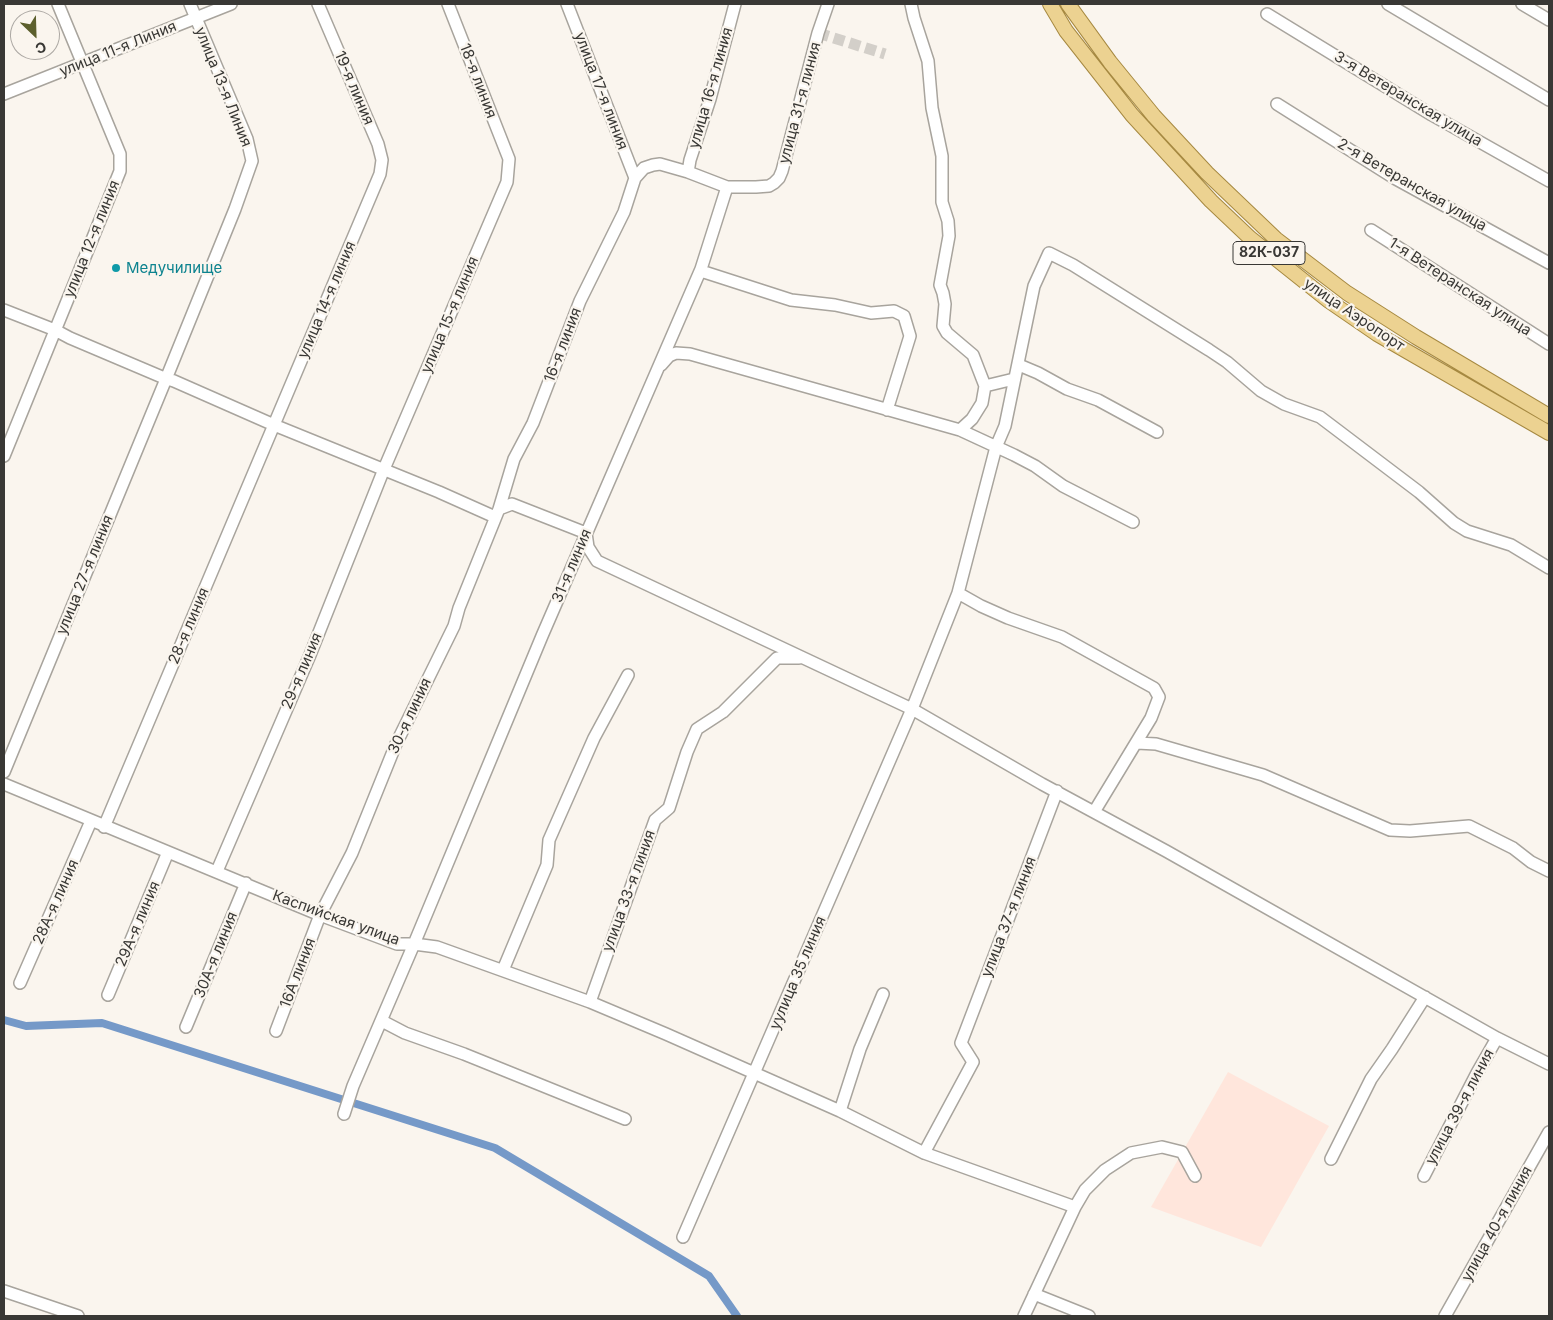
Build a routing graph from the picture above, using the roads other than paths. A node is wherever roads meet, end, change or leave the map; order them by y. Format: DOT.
graph roads {
  1 [pos="58,4"];
  2 [pos="190,4"];
  3 [pos="231,4"];
  4 [pos="318,4"];
  5 [pos="448,4"];
  6 [pos="567,4"];
  7 [pos="735,4"];
  8 [pos="828,4"];
  9 [pos="911,4"];
  10 [pos="1050,4"];
  11 [pos="1068,4"];
  12 [pos="1388,4"];
  13 [pos="1522,4"];
  14 [pos="1267,14"];
  15 [pos="196,18"];
  16 [pos="1549,20"];
  17 [pos="82,63"];
  18 [pos="4,94"];
  19 [pos="1549,100"];
  20 [pos="1277,104"];
  21 [pos="509,159"];
  22 [pos="688,172"];
  23 [pos="380,174"];
  24 [pos="635,178"];
  25 [pos="1549,182"];
  26 [pos="727,187"];
  27 [pos="1371,230"];
  28 [pos="1549,262"];
  29 [pos="700,271"];
  30 [pos="4,310"];
  31 [pos="55,330"];
  32 [pos="1549,344"];
  33 [pos="1018,365"];
  34 [pos="657,370"];
  35 [pos="166,379"];
  36 [pos="1014,379"];
  37 [pos="985,386"];
  38 [pos="887,410"];
  39 [pos="1549,416"];
  40 [pos="274,425"];
  41 [pos="960,430"];
  42 [pos="1157,432"];
  43 [pos="1549,433"];
  44 [pos="996,447"];
  45 [pos="4,456"];
  46 [pos="384,469"];
  47 [pos="496,513"];
  48 [pos="1133,522"];
  49 [pos="586,533"];
  50 [pos="1549,568"];
  51 [pos="958,593"];
  52 [pos="808,659"];
  53 [pos="628,675"];
  54 [pos="912,709"];
  55 [pos="1137,743"];
  56 [pos="4,772"];
  57 [pos="4,784"];
  58 [pos="1056,791"];
  59 [pos="1094,812"];
  60 [pos="91,821"];
  61 [pos="104,827"];
  62 [pos="168,852"];
  63 [pos="216,871"];
  64 [pos="1549,871"];
  65 [pos="246,884"];
  66 [pos="320,915"];
  67 [pos="414,944"];
  68 [pos="503,970"];
  69 [pos="20,983"];
  70 [pos="883,994"];
  71 [pos="108,995"];
  72 [pos="1425,997"];
  73 [pos="590,1002"];
  74 [pos="382,1021"];
  75 [pos="186,1027"];
  76 [pos="276,1031"];
  77 [pos="1497,1038"];
  78 [pos="1549,1064"];
  79 [pos="754,1073"];
  80 [pos="840,1111"];
  81 [pos="344,1114"];
  82 [pos="625,1119"];
  83 [pos="1549,1132"];
  84 [pos="1545,1151"];
  85 [pos="924,1154"];
  86 [pos="1331,1159"];
  87 [pos="1195,1176"];
  88 [pos="1424,1176"];
  89 [pos="1075,1207"];
  90 [pos="682,1237"];
  91 [pos="4,1290"];
  92 [pos="1034,1294"];
  93 [pos="78,1316"];
  94 [pos="1024,1316"];
  95 [pos="1089,1316"];
  96 [pos="1445,1316"];
  1 -- 17 [label="street, улица 12-я линия"];
  2 -- 15 [label="street, улица 13-я Линия"];
  3 -- 15 [label="street, улица 11-я Линия"];
  4 -- 23 [label="street, 19-я линия"];
  5 -- 21 [label="street, 18-я линия"];
  6 -- 24 [label="street, улица 17-я линия"];
  7 -- 22 [label="street, улица 16-я линия"];
  8 -- 26 [label="street, улица 31-я линия"];
  9 -- 37 [label="street"];
  10 -- 43 [label="main road, улица Аэропорт / 82К-037"];
  11 -- 39 [label="main road, улица Аэропорт"];
  12 -- 19 [label="street"];
  13 -- 16 [label="street"];
  14 -- 25 [label="street, 3-я Ветеранская улица"];
  15 -- 17 [label="street, улица 11-я Линия"];
  15 -- 35 [label="street, улица 13-я Линия"];
  17 -- 18 [label="street, улица 11-я Линия"];
  17 -- 31 [label="street, улица 12-я линия"];
  20 -- 28 [label="street, 2-я Ветеранская улица"];
  21 -- 46 [label="street, улица 15-я линия"];
  22 -- 24 [label="street"];
  22 -- 26 [label="street"];
  23 -- 40 [label="street, улица 14-я линия"];
  24 -- 47 [label="street, 16-я линия"];
  26 -- 29 [label="street, 31-я линия"];
  27 -- 32 [label="street, 1-я Ветеранская улица"];
  29 -- 34 [label="street, 31-я линия"];
  29 -- 38 [label="street"];
  30 -- 31 [label="street"];
  31 -- 35 [label="street"];
  31 -- 45 [label="street, улица 12-я линия"];
  33 -- 36 [label="street, уулица 35 линия"];
  33 -- 42 [label="street"];
  33 -- 50 [label="street, уулица 35 линия"];
  34 -- 38 [label="street"];
  34 -- 49 [label="street, 31-я линия"];
  35 -- 40 [label="street"];
  35 -- 56 [label="street, улица 27-я линия"];
  36 -- 37 [label="street"];
  36 -- 44 [label="street, уулица 35 линия"];
  37 -- 41 [label="street"];
  38 -- 41 [label="street"];
  40 -- 46 [label="street"];
  40 -- 61 [label="street, 28-я линия"];
  41 -- 44 [label="street"];
  44 -- 48 [label="street"];
  44 -- 51 [label="street, уулица 35 линия"];
  46 -- 47 [label="street"];
  46 -- 63 [label="street, 29-я линия"];
  47 -- 49 [label="street"];
  47 -- 66 [label="street, 30-я линия"];
  49 -- 52 [label="street"];
  49 -- 67 [label="street, 31-я линия"];
  51 -- 54 [label="street, уулица 35 линия"];
  51 -- 55 [label="street"];
  52 -- 54 [label="street"];
  52 -- 73 [label="street, улица 33-я линия"];
  53 -- 68 [label="street"];
  54 -- 58 [label="street"];
  54 -- 79 [label="street, уулица 35 линия"];
  55 -- 59 [label="street"];
  55 -- 64 [label="street"];
  57 -- 60 [label="street, Каспийская улица"];
  58 -- 59 [label="street"];
  58 -- 85 [label="street, улица 37-я линия"];
  59 -- 72 [label="street"];
  60 -- 61 [label="street, Каспийская улица"];
  60 -- 69 [label="street, 28А-я линия"];
  61 -- 62 [label="street, Каспийская улица"];
  62 -- 63 [label="street, Каспийская улица"];
  62 -- 71 [label="street, 29А-я линия"];
  63 -- 65 [label="street, Каспийская улица"];
  65 -- 66 [label="street, Каспийская улица"];
  65 -- 75 [label="street, 30А-я линия"];
  66 -- 67 [label="street, Каспийская улица"];
  66 -- 76 [label="street, 16А линия"];
  67 -- 68 [label="street, Каспийская улица"];
  67 -- 74 [label="street, 31-я линия"];
  68 -- 73 [label="street, Каспийская улица"];
  70 -- 80 [label="street"];
  72 -- 77 [label="street"];
  72 -- 86 [label="street"];
  73 -- 79 [label="street, Каспийская улица"];
  74 -- 81 [label="street, 31-я линия"];
  74 -- 82 [label="street"];
  77 -- 78 [label="street"];
  77 -- 88 [label="street, улица 39-я линия"];
  79 -- 80 [label="street, Каспийская улица"];
  79 -- 90 [label="street, уулица 35 линия"];
  80 -- 85 [label="street, Каспийская улица"];
  83 -- 84 [label="street, улица 40-я линия"];
  84 -- 96 [label="street, улица 40-я линия"];
  85 -- 89 [label="street, Каспийская улица"];
  87 -- 89 [label="street"];
  89 -- 92 [label="street"];
  91 -- 93 [label="street"];
  92 -- 94 [label="street"];
  92 -- 95 [label="street"];
}
